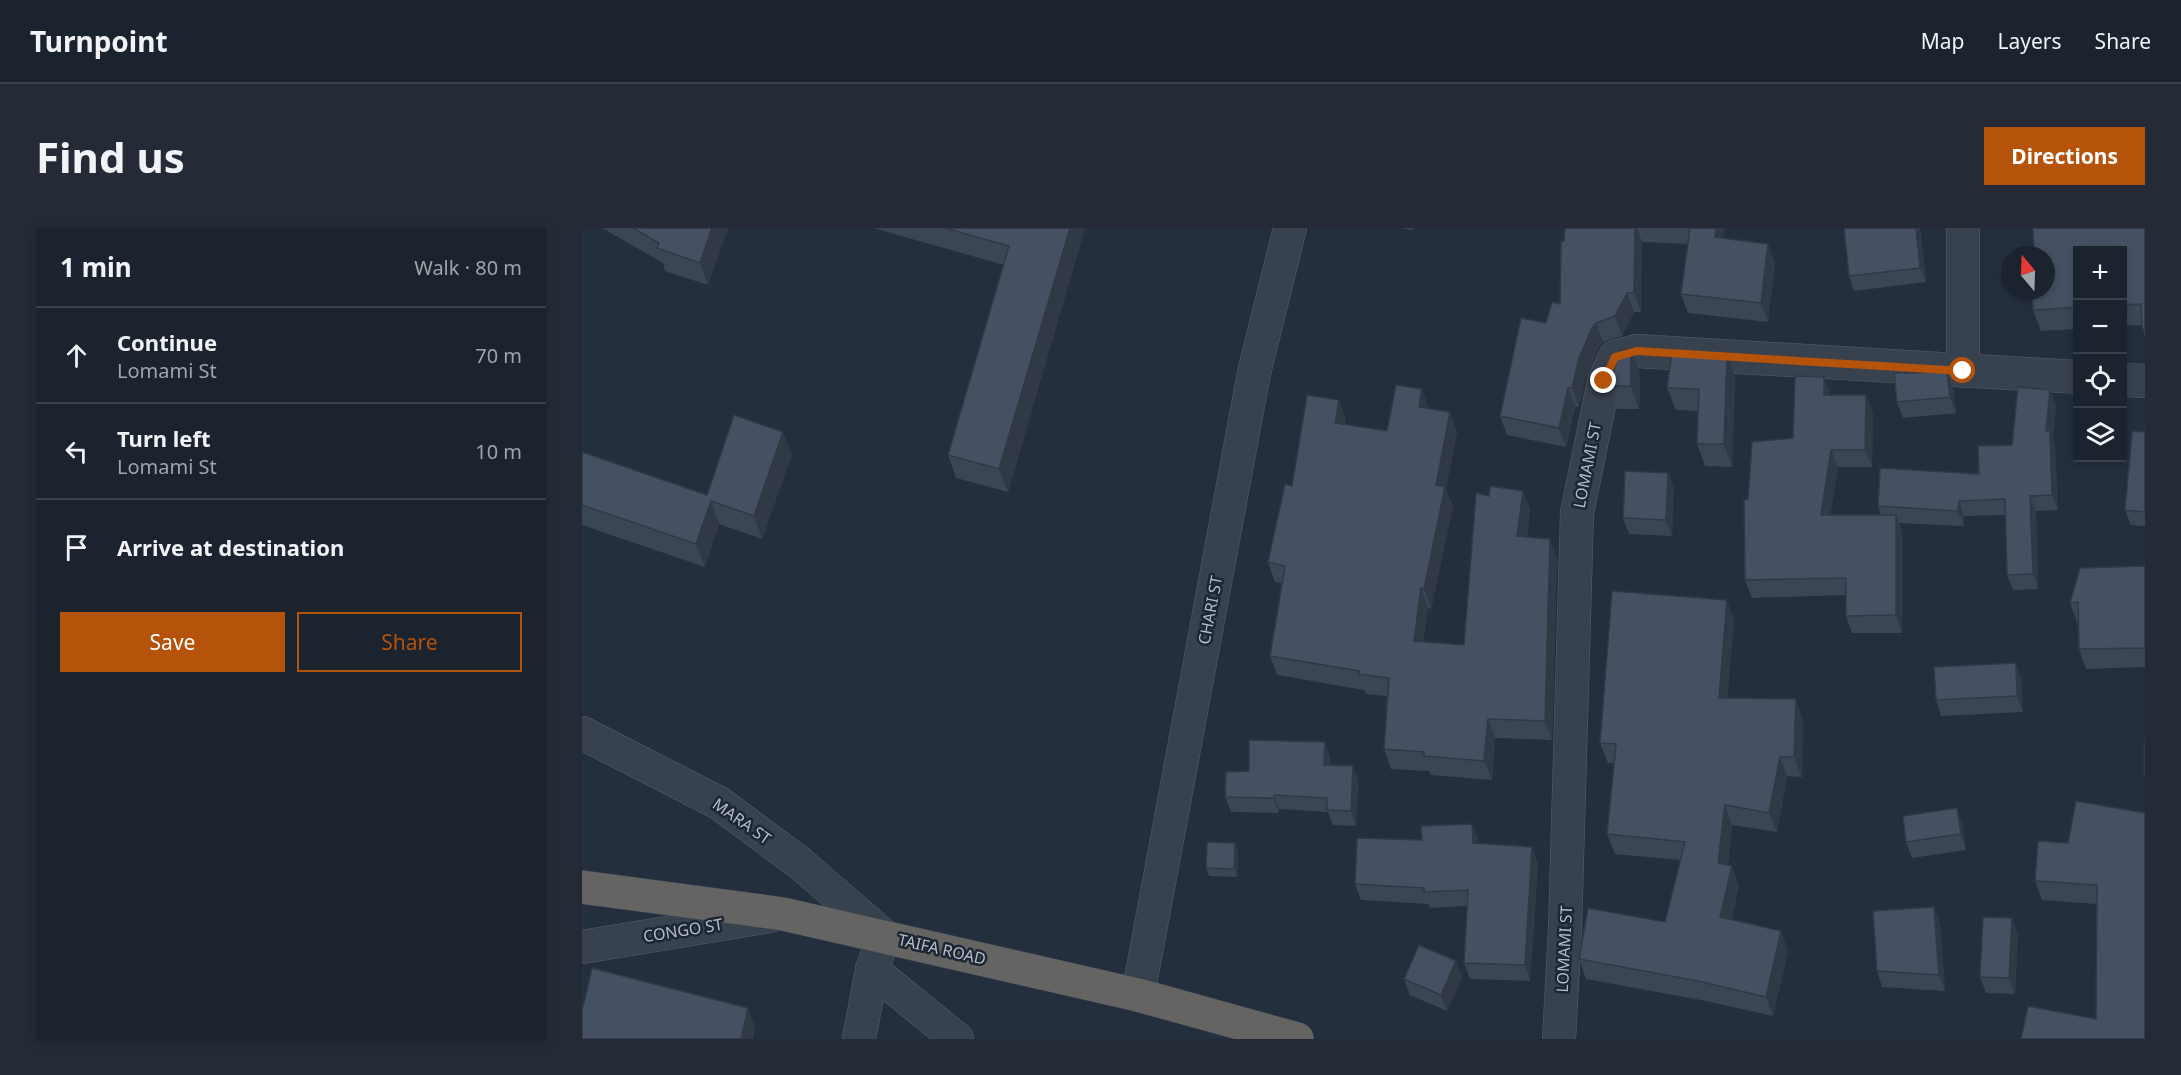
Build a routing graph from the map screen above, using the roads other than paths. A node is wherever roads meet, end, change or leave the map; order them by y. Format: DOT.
graph roads {
  1 [pos="1290,228"];
  2 [pos="1963,228"];
  3 [pos="1963,371"];
  4 [pos="2073,377"];
  5 [pos="2127,380"];
  6 [pos="2145,381"];
  7 [pos="582,733"];
  8 [pos="582,886"];
  9 [pos="783,914"];
  10 [pos="884,936"];
  11 [pos="582,947"];
  12 [pos="872,970"];
  13 [pos="1138,995"];
  14 [pos="859,1039"];
  15 [pos="957,1039"];
  16 [pos="1297,1039"];
  17 [pos="1559,1039"];
  1 -- 13 [label="street, CHARI ST"];
  2 -- 3 [label="street"];
  3 -- 4 [label="street, LOMAMI ST"];
  3 -- 17 [label="street, LOMAMI ST"];
  5 -- 6 [label="street"];
  7 -- 10 [label="street, MARA ST"];
  8 -- 9 [label="highway, TAIFA ROAD"];
  9 -- 10 [label="highway, TAIFA ROAD"];
  9 -- 11 [label="street, CONGO ST"];
  10 -- 12 [label="street"];
  10 -- 13 [label="highway, TAIFA ROAD"];
  12 -- 14 [label="street"];
  12 -- 15 [label="street"];
  13 -- 16 [label="highway, TAIFA ROAD"];
}
